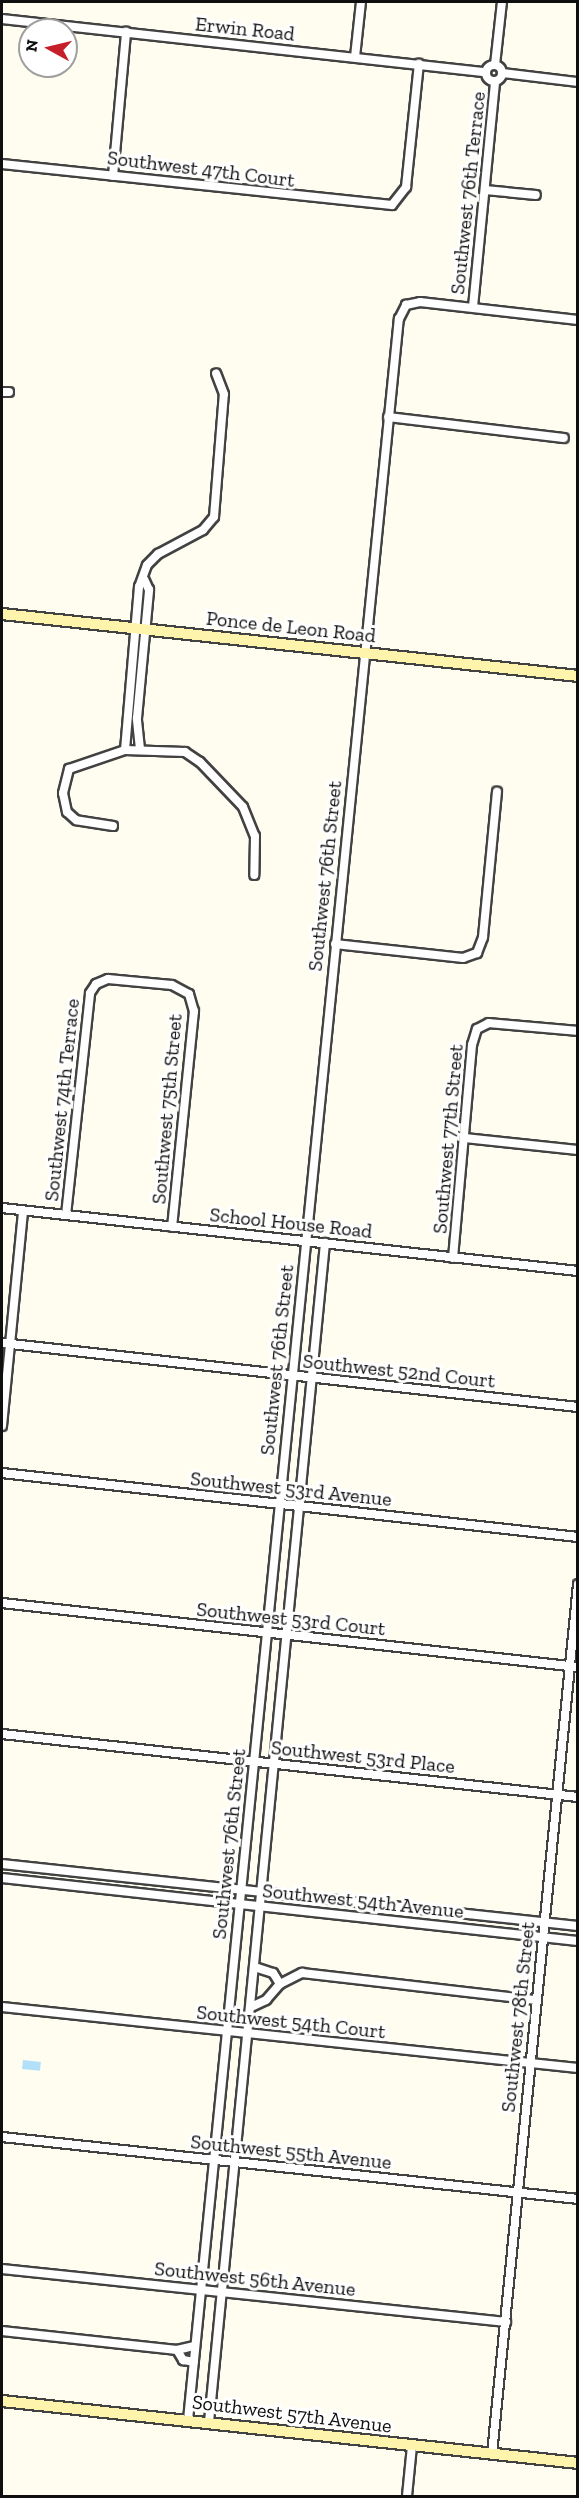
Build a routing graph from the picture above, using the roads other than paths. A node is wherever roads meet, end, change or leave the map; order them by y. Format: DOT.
graph roads {
  1 [pos="361,2"];
  2 [pos="502,2"];
  3 [pos="2,19"];
  4 [pos="126,32"];
  5 [pos="355,57"];
  6 [pos="419,64"];
  7 [pos="495,65"];
  8 [pos="485,72"];
  9 [pos="502,73"];
  10 [pos="495,81"];
  11 [pos="578,82"];
  12 [pos="2,164"];
  13 [pos="113,176"];
  14 [pos="485,190"];
  15 [pos="536,195"];
  16 [pos="473,308"];
  17 [pos="578,320"];
  18 [pos="216,373"];
  19 [pos="388,417"];
  20 [pos="564,438"];
  21 [pos="2,614"];
  22 [pos="140,630"];
  23 [pos="365,653"];
  24 [pos="132,661"];
  25 [pos="144,662"];
  26 [pos="578,676"];
  27 [pos="130,682"];
  28 [pos="142,683"];
  29 [pos="133,711"];
  30 [pos="140,749"];
  31 [pos="125,750"];
  32 [pos="497,792"];
  33 [pos="113,826"];
  34 [pos="254,874"];
  35 [pos="335,944"];
  36 [pos="189,994"];
  37 [pos="578,1031"];
  38 [pos="464,1138"];
  39 [pos="578,1150"];
  40 [pos="2,1208"];
  41 [pos="23,1211"];
  42 [pos="66,1215"];
  43 [pos="172,1227"];
  44 [pos="306,1241"];
  45 [pos="325,1243"];
  46 [pos="453,1258"];
  47 [pos="578,1271"];
  48 [pos="5,1344"];
  49 [pos="291,1375"];
  50 [pos="313,1377"];
  51 [pos="578,1407"];
  52 [pos="2,1426"];
  53 [pos="2,1473"];
  54 [pos="279,1505"];
  55 [pos="299,1507"];
  56 [pos="578,1537"];
  57 [pos="578,1584"];
  58 [pos="2,1603"];
  59 [pos="267,1633"];
  60 [pos="287,1635"];
  61 [pos="574,1667"];
  62 [pos="2,1734"];
  63 [pos="254,1761"];
  64 [pos="274,1764"];
  65 [pos="557,1795"];
  66 [pos="578,1797"];
  67 [pos="2,1864"];
  68 [pos="2,1878"];
  69 [pos="241,1889"];
  70 [pos="263,1892"];
  71 [pos="239,1904"];
  72 [pos="261,1907"];
  73 [pos="544,1923"];
  74 [pos="578,1926"];
  75 [pos="543,1937"];
  76 [pos="578,1941"];
  77 [pos="255,1967"];
  78 [pos="280,1983"];
  79 [pos="537,2000"];
  80 [pos="2,2007"];
  81 [pos="251,2007"];
  82 [pos="227,2031"];
  83 [pos="248,2033"];
  84 [pos="530,2063"];
  85 [pos="578,2068"];
  86 [pos="2,2137"];
  87 [pos="214,2161"];
  88 [pos="236,2163"];
  89 [pos="518,2193"];
  90 [pos="578,2199"];
  91 [pos="2,2269"];
  92 [pos="201,2290"];
  93 [pos="224,2292"];
  94 [pos="506,2322"];
  95 [pos="2,2331"];
  96 [pos="195,2346"];
  97 [pos="177,2350"];
  98 [pos="194,2362"];
  99 [pos="2,2401"];
  100 [pos="188,2420"];
  101 [pos="209,2422"];
  102 [pos="412,2446"];
  103 [pos="492,2454"];
  104 [pos="578,2463"];
  105 [pos="407,2496"];
  1 -- 5 [label="street"];
  2 -- 7 [label="street"];
  3 -- 4 [label="street, Erwin Road"];
  4 -- 5 [label="street, Erwin Road"];
  4 -- 13 [label="street"];
  5 -- 6 [label="street, Erwin Road"];
  6 -- 8 [label="street, Erwin Road"];
  6 -- 13 [label="street, Southwest 47th Court"];
  7 -- 8 [label="street"];
  7 -- 9 [label="street"];
  8 -- 10 [label="street"];
  9 -- 10 [label="street"];
  9 -- 11 [label="street"];
  10 -- 14 [label="street, Southwest 76th Terrace"];
  12 -- 13 [label="street, Southwest 47th Court"];
  14 -- 15 [label="street"];
  14 -- 16 [label="street, Southwest 76th Terrace"];
  16 -- 17 [label="street"];
  16 -- 19 [label="street, Southwest 76th Street"];
  18 -- 22 [label="street"];
  19 -- 20 [label="street"];
  19 -- 23 [label="street, Southwest 76th Street"];
  21 -- 22 [label="main road, Ponce de Leon Road"];
  22 -- 23 [label="main road, Ponce de Leon Road"];
  22 -- 24 [label="street"];
  22 -- 25 [label="street"];
  23 -- 26 [label="main road, Ponce de Leon Road"];
  23 -- 35 [label="street, Southwest 76th Street"];
  24 -- 25 [label="street"];
  24 -- 27 [label="street"];
  25 -- 28 [label="street"];
  27 -- 28 [label="street"];
  27 -- 29 [label="street"];
  28 -- 29 [label="street"];
  29 -- 30 [label="street"];
  29 -- 31 [label="street"];
  30 -- 31 [label="street"];
  30 -- 34 [label="street"];
  31 -- 33 [label="street"];
  32 -- 35 [label="street"];
  35 -- 44 [label="street, Southwest 76th Street"];
  36 -- 42 [label="street, Southwest 74th Terrace"];
  36 -- 43 [label="street, Southwest 75th Street"];
  37 -- 38 [label="street, Southwest 77th Street"];
  38 -- 39 [label="street"];
  38 -- 46 [label="street, Southwest 77th Street"];
  40 -- 41 [label="street, School House Road"];
  41 -- 42 [label="street, School House Road"];
  41 -- 48 [label="street"];
  42 -- 43 [label="street, School House Road"];
  43 -- 44 [label="street, School House Road"];
  44 -- 45 [label="street, School House Road"];
  44 -- 49 [label="street, Southwest 76th Street"];
  45 -- 46 [label="street, School House Road"];
  45 -- 50 [label="street, Southwest 76th Street"];
  46 -- 47 [label="street, School House Road"];
  48 -- 49 [label="street, Southwest 52nd Court"];
  48 -- 52 [label="street"];
  49 -- 50 [label="street, Southwest 52nd Court"];
  49 -- 54 [label="street, Southwest 76th Street"];
  50 -- 51 [label="street, Southwest 52nd Court"];
  50 -- 55 [label="street, Southwest 76th Street"];
  53 -- 54 [label="street, Southwest 53rd Avenue"];
  54 -- 55 [label="street, Southwest 53rd Avenue"];
  54 -- 59 [label="street, Southwest 76th Street"];
  55 -- 56 [label="street, Southwest 53rd Avenue"];
  55 -- 60 [label="street, Southwest 76th Street"];
  57 -- 61 [label="street, Southwest 78th Street"];
  58 -- 59 [label="street, Southwest 53rd Court"];
  59 -- 60 [label="street, Southwest 53rd Court"];
  59 -- 63 [label="street, Southwest 76th Street"];
  60 -- 61 [label="street, Southwest 53rd Court"];
  60 -- 64 [label="street, Southwest 76th Street"];
  61 -- 65 [label="street, Southwest 78th Street"];
  62 -- 63 [label="street, Southwest 53rd Place"];
  63 -- 64 [label="street, Southwest 53rd Place"];
  63 -- 69 [label="street, Southwest 76th Street"];
  64 -- 65 [label="street, Southwest 53rd Place"];
  64 -- 70 [label="street, Southwest 76th Street"];
  65 -- 66 [label="street, Southwest 53rd Place"];
  65 -- 73 [label="street, Southwest 78th Street"];
  67 -- 69 [label="street, Southwest 54th Avenue"];
  68 -- 71 [label="street, Southwest 54th Avenue"];
  69 -- 70 [label="street, Southwest 54th Avenue"];
  69 -- 71 [label="street, Southwest 76th Street"];
  70 -- 72 [label="street, Southwest 76th Street"];
  70 -- 73 [label="street, Southwest 54th Avenue"];
  71 -- 72 [label="street, Southwest 54th Avenue"];
  71 -- 82 [label="street, Southwest 76th Street"];
  72 -- 75 [label="street, Southwest 54th Avenue"];
  72 -- 77 [label="street, Southwest 76th Street"];
  73 -- 74 [label="street, Southwest 54th Avenue"];
  73 -- 75 [label="street, Southwest 78th Street"];
  75 -- 76 [label="street, Southwest 54th Avenue"];
  75 -- 79 [label="street, Southwest 78th Street"];
  77 -- 78 [label="street"];
  77 -- 81 [label="street, Southwest 76th Street"];
  78 -- 79 [label="street"];
  78 -- 81 [label="street"];
  79 -- 84 [label="street, Southwest 78th Street"];
  80 -- 82 [label="street, Southwest 54th Court"];
  81 -- 83 [label="street, Southwest 76th Street"];
  82 -- 83 [label="street, Southwest 54th Court"];
  82 -- 87 [label="street, Southwest 76th Street"];
  83 -- 84 [label="street, Southwest 54th Court"];
  83 -- 88 [label="street, Southwest 76th Street"];
  84 -- 85 [label="street, Southwest 54th Court"];
  84 -- 89 [label="street, Southwest 78th Street"];
  86 -- 87 [label="street, Southwest 55th Avenue"];
  87 -- 88 [label="street, Southwest 55th Avenue"];
  87 -- 92 [label="street, Southwest 76th Street"];
  88 -- 89 [label="street, Southwest 55th Avenue"];
  88 -- 93 [label="street, Southwest 76th Street"];
  89 -- 90 [label="street, Southwest 55th Avenue"];
  89 -- 94 [label="street, Southwest 78th Street"];
  91 -- 92 [label="street, Southwest 56th Avenue"];
  92 -- 93 [label="street, Southwest 56th Avenue"];
  92 -- 96 [label="street, Southwest 76th Street"];
  93 -- 94 [label="street, Southwest 56th Avenue"];
  93 -- 101 [label="street, Southwest 76th Street"];
  94 -- 103 [label="street, Southwest 78th Street"];
  95 -- 97 [label="street"];
  96 -- 97 [label="street"];
  96 -- 98 [label="street, Southwest 76th Street"];
  97 -- 98 [label="street"];
  98 -- 100 [label="street, Southwest 76th Street"];
  99 -- 100 [label="main road, Southwest 57th Avenue"];
  100 -- 101 [label="main road, Southwest 57th Avenue"];
  101 -- 102 [label="main road, Southwest 57th Avenue"];
  102 -- 103 [label="main road, Southwest 57th Avenue"];
  102 -- 105 [label="street"];
  103 -- 104 [label="main road, Southwest 57th Avenue"];
}
